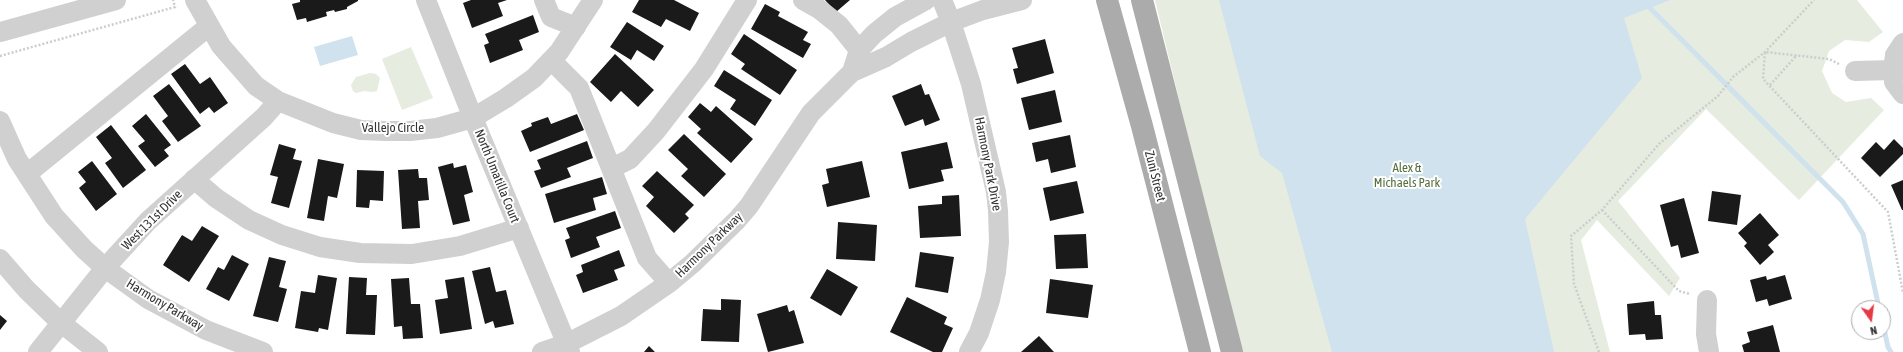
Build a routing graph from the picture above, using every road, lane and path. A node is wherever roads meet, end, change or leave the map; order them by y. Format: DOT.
graph roads {
  1 [pos="116,0"];
  2 [pos="173,0"];
  3 [pos="195,0"];
  4 [pos="426,0"];
  5 [pos="544,0"];
  6 [pos="592,0"];
  7 [pos="747,0"];
  8 [pos="803,0"];
  9 [pos="926,0"];
  10 [pos="942,0"];
  11 [pos="1022,0"];
  12 [pos="1107,0"];
  13 [pos="1142,0"];
  14 [pos="1814,0"];
  15 [pos="951,22"];
  16 [pos="209,26"];
  17 [pos="576,27"];
  18 [pos="0,32"];
  19 [pos="1903,43"];
  20 [pos="859,50"];
  21 [pos="1765,52"];
  22 [pos="1798,54"];
  23 [pos="0,56"];
  24 [pos="551,60"];
  25 [pos="1892,70"];
  26 [pos="1855,71"];
  27 [pos="852,72"];
  28 [pos="1770,85"];
  29 [pos="1903,94"];
  30 [pos="278,101"];
  31 [pos="473,118"];
  32 [pos="0,121"];
  33 [pos="612,168"];
  34 [pos="27,174"];
  35 [pos="194,179"];
  36 [pos="1602,210"];
  37 [pos="519,228"];
  38 [pos="0,259"];
  39 [pos="105,268"];
  40 [pos="669,284"];
  41 [pos="1903,293"];
  42 [pos="1707,300"];
  43 [pos="60,322"];
  44 [pos="568,348"];
  45 [pos="38,352"];
  46 [pos="98,352"];
  47 [pos="263,352"];
  48 [pos="542,352"];
  49 [pos="969,352"];
  50 [pos="1200,352"];
  51 [pos="1232,352"];
  52 [pos="1599,352"];
  53 [pos="1709,352"];
  1 -- 18 [label="street"];
  2 -- 23 [label="path"];
  3 -- 16 [label="street, Vallejo Circle"];
  4 -- 31 [label="street, North Umatilla Court"];
  5 -- 17 [label="street"];
  6 -- 17 [label="street, Vallejo Circle"];
  7 -- 33 [label="street"];
  8 -- 20 [label="street"];
  9 -- 20 [label="street, Harmony Parkway"];
  10 -- 15 [label="street, Harmony Park Drive"];
  11 -- 15 [label="street, Harmony Parkway"];
  12 -- 50 [label="main road, Zuni Street"];
  13 -- 51 [label="main road"];
  14 -- 21 [label="path"];
  15 -- 27 [label="street, Harmony Parkway"];
  15 -- 49 [label="street, Harmony Park Drive"];
  16 -- 30 [label="street, Vallejo Circle"];
  16 -- 34 [label="street"];
  17 -- 24 [label="street, Vallejo Circle"];
  19 -- 25 [label="street"];
  20 -- 27 [label="street, Harmony Parkway"];
  21 -- 22 [label="path"];
  21 -- 28 [label="path"];
  21 -- 36 [label="path"];
  22 -- 26 [label="path"];
  22 -- 28 [label="path"];
  24 -- 31 [label="street, Vallejo Circle"];
  24 -- 33 [label="street"];
  25 -- 26 [label="street"];
  25 -- 29 [label="street"];
  27 -- 40 [label="street, Harmony Parkway"];
  28 -- 41 [label="path"];
  30 -- 31 [label="street, Vallejo Circle"];
  30 -- 35 [label="street, West 131st Drive"];
  31 -- 37 [label="street, North Umatilla Court"];
  32 -- 34 [label="street, Harmony Parkway"];
  33 -- 40 [label="street"];
  34 -- 39 [label="street, Harmony Parkway"];
  35 -- 37 [label="street"];
  35 -- 39 [label="street, West 131st Drive"];
  36 -- 42 [label="path"];
  36 -- 52 [label="path"];
  37 -- 44 [label="street, North Umatilla Court"];
  38 -- 43 [label="street"];
  39 -- 43 [label="street, West 131st Drive"];
  39 -- 47 [label="street, Harmony Parkway"];
  40 -- 44 [label="street, Harmony Parkway"];
  42 -- 53 [label="street"];
  43 -- 45 [label="street, West 131st Drive"];
  43 -- 46 [label="street"];
  44 -- 48 [label="street, Harmony Parkway"];
}
